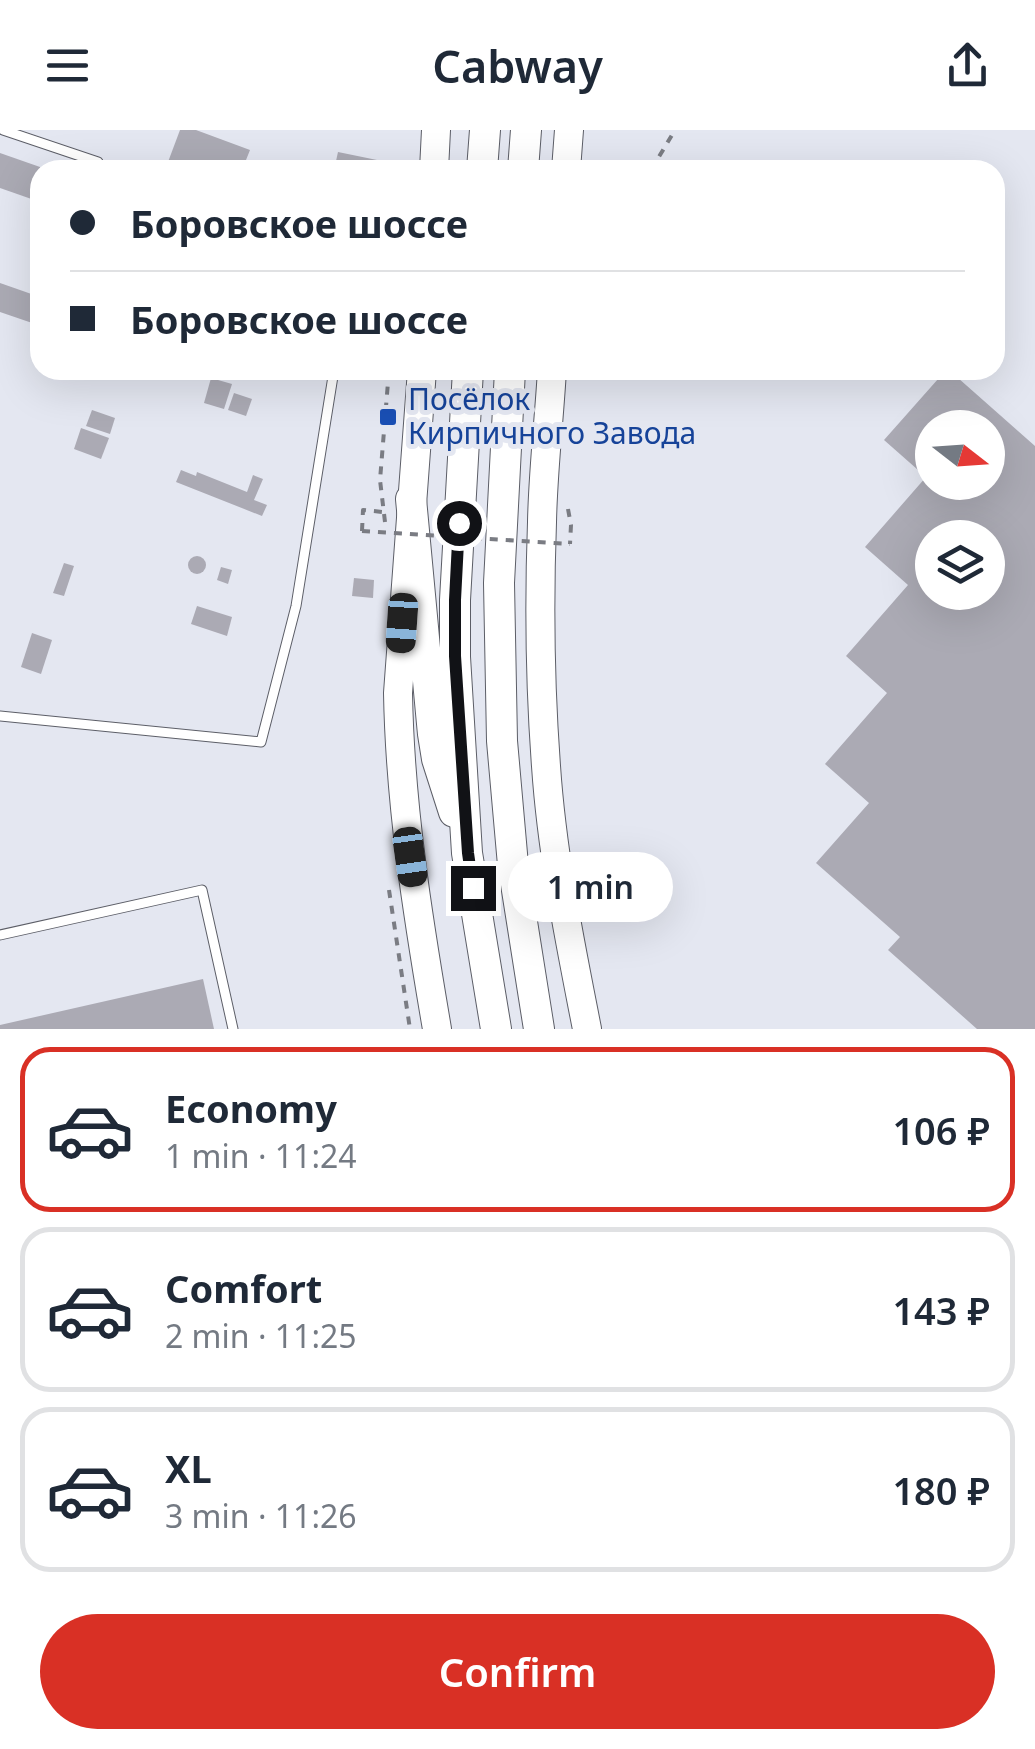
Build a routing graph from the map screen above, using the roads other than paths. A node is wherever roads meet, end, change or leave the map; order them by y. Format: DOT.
graph roads {
  1 [pos="4,130"];
  2 [pos="436,130"];
  3 [pos="485,130"];
  4 [pos="526,130"];
  5 [pos="568,130"];
  6 [pos="92,160"];
  7 [pos="434,160"];
  8 [pos="483,160"];
  9 [pos="524,160"];
  10 [pos="566,160"];
  11 [pos="332,380"];
  12 [pos="420,380"];
  13 [pos="467,380"];
  14 [pos="509,380"];
  15 [pos="551,380"];
  16 [pos="397,505"];
  17 [pos="0,716"];
  18 [pos="468,853"];
  19 [pos="0,936"];
  20 [pos="233,1029"];
  21 [pos="438,1029"];
  22 [pos="496,1029"];
  23 [pos="539,1029"];
  24 [pos="587,1029"];
  1 -- 6 [label="lane"];
  2 -- 7 [label="main road"];
  3 -- 8 [label="main road"];
  4 -- 9 [label="main road"];
  5 -- 10 [label="main road"];
  11 -- 17 [label="lane"];
  12 -- 16 [label="main road"];
  13 -- 18 [label="main road"];
  14 -- 23 [label="main road"];
  15 -- 24 [label="main road"];
  16 -- 18 [label="main road"];
  16 -- 21 [label="main road"];
  18 -- 22 [label="main road"];
  19 -- 20 [label="lane"];
}
